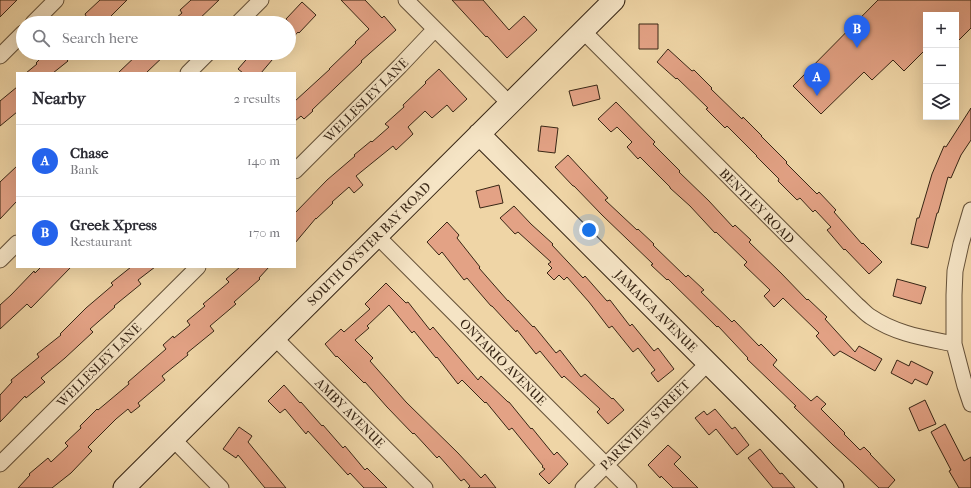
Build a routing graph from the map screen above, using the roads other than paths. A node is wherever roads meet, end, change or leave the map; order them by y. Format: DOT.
graph roads {
  1 [pos="56,0"];
  2 [pos="261,0"];
  3 [pos="406,0"];
  4 [pos="614,0"];
  5 [pos="41,16"];
  6 [pos="245,16"];
  7 [pos="435,29"];
  8 [pos="583,31"];
  9 [pos="16,40"];
  10 [pos="0,56"];
  11 [pos="201,60"];
  12 [pos="189,72"];
  13 [pos="510,104"];
  14 [pos="479,134"];
  15 [pos="296,169"];
  16 [pos="971,210"];
  17 [pos="377,236"];
  18 [pos="16,244"];
  19 [pos="0,260"];
  20 [pos="197,268"];
  21 [pos="274,338"];
  22 [pos="954,344"];
  23 [pos="708,363"];
  24 [pos="971,404"];
  25 [pos="172,439"];
  26 [pos="0,464"];
  27 [pos="606,465"];
  28 [pos="124,488"];
  29 [pos="221,488"];
  30 [pos="425,488"];
  31 [pos="583,488"];
  32 [pos="629,488"];
  33 [pos="833,488"];
  1 -- 5 [label="street"];
  2 -- 6 [label="street"];
  3 -- 7 [label="street"];
  4 -- 8 [label="main road, SOUTH OYSTER BAY ROAD"];
  7 -- 13 [label="street"];
  7 -- 15 [label="street, WELLESLEY LANE"];
  8 -- 13 [label="main road, SOUTH OYSTER BAY ROAD"];
  8 -- 22 [label="street, BENTLEY ROAD"];
  9 -- 10 [label="street"];
  11 -- 12 [label="street"];
  13 -- 14 [label="main road, SOUTH OYSTER BAY ROAD"];
  14 -- 17 [label="main road, SOUTH OYSTER BAY ROAD"];
  14 -- 23 [label="main road, JAMAICA AVENUE"];
  16 -- 22 [label="street"];
  17 -- 21 [label="main road, SOUTH OYSTER BAY ROAD"];
  17 -- 27 [label="street, ONTARIO AVENUE"];
  18 -- 19 [label="street"];
  20 -- 26 [label="street, WELLESLEY LANE"];
  21 -- 25 [label="main road, SOUTH OYSTER BAY ROAD"];
  21 -- 30 [label="street, AMBY AVENUE"];
  22 -- 24 [label="street"];
  23 -- 27 [label="street, PARKVIEW STREET"];
  23 -- 33 [label="main road, JAMAICA AVENUE"];
  25 -- 28 [label="main road, SOUTH OYSTER BAY ROAD"];
  25 -- 29 [label="street"];
  27 -- 31 [label="street, PARKVIEW STREET"];
  27 -- 32 [label="street, ONTARIO AVENUE"];
}
